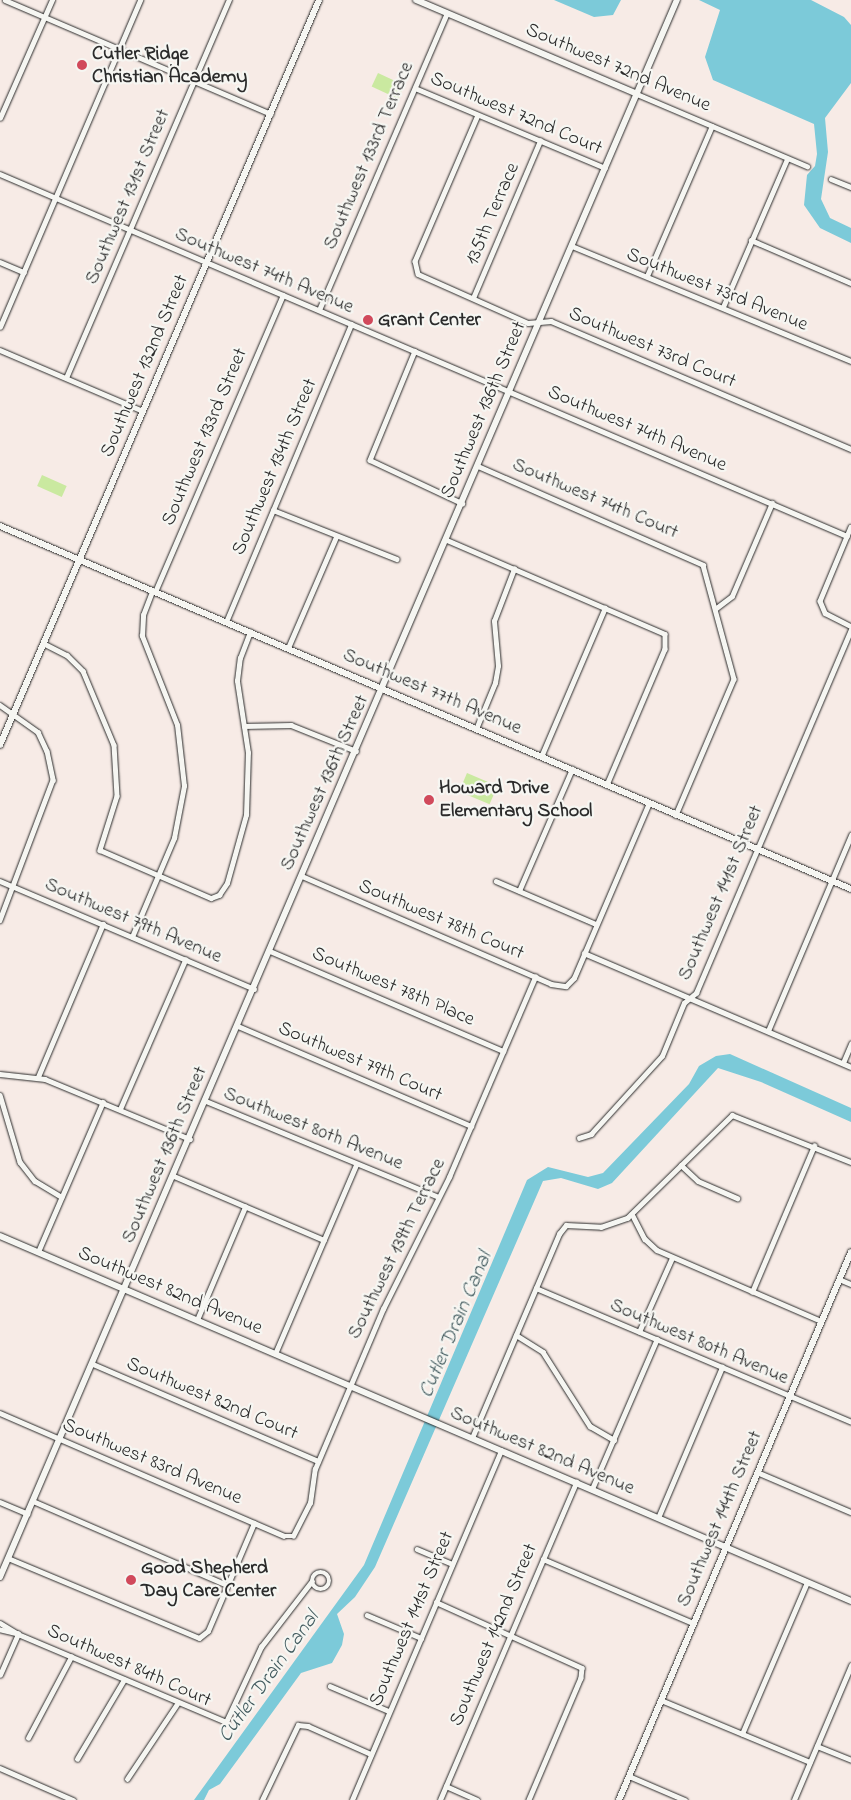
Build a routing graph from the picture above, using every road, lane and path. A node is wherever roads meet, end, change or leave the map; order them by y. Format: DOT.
graph roads {
  1 [pos="5,0"];
  2 [pos="52,0"];
  3 [pos="140,0"];
  4 [pos="229,0"];
  5 [pos="319,0"];
  6 [pos="416,0"];
  7 [pos="677,0"];
  8 [pos="446,13"];
  9 [pos="44,17"];
  10 [pos="120,49"];
  11 [pos="195,81"];
  12 [pos="414,88"];
  13 [pos="637,94"];
  14 [pos="270,114"];
  15 [pos="478,115"];
  16 [pos="0,118"];
  17 [pos="712,126"];
  18 [pos="540,141"];
  19 [pos="787,158"];
  20 [pos="806,166"];
  21 [pos="605,168"];
  22 [pos="0,174"];
  23 [pos="831,178"];
  24 [pos="851,187"];
  25 [pos="55,198"];
  26 [pos="131,230"];
  27 [pos="751,240"];
  28 [pos="572,246"];
  29 [pos="0,262"];
  30 [pos="207,262"];
  31 [pos="24,272"];
  32 [pos="648,276"];
  33 [pos="851,283"];
  34 [pos="283,295"];
  35 [pos="473,298"];
  36 [pos="723,307"];
  37 [pos="319,310"];
  38 [pos="539,322"];
  39 [pos="352,324"];
  40 [pos="0,327"];
  41 [pos="0,350"];
  42 [pos="415,351"];
  43 [pos="851,361"];
  44 [pos="66,378"];
  45 [pos="510,392"];
  46 [pos="143,411"];
  47 [pos="851,449"];
  48 [pos="478,466"];
  49 [pos="462,503"];
  50 [pos="772,503"];
  51 [pos="273,510"];
  52 [pos="0,527"];
  53 [pos="851,527"];
  54 [pos="847,536"];
  55 [pos="336,537"];
  56 [pos="446,540"];
  57 [pos="397,559"];
  58 [pos="79,560"];
  59 [pos="514,569"];
  60 [pos="154,591"];
  61 [pos="605,608"];
  62 [pos="715,609"];
  63 [pos="226,622"];
  64 [pos="851,627"];
  65 [pos="250,632"];
  66 [pos="43,643"];
  67 [pos="288,648"];
  68 [pos="384,689"];
  69 [pos="0,705"];
  70 [pos="14,713"];
  71 [pos="244,726"];
  72 [pos="476,729"];
  73 [pos="0,745"];
  74 [pos="356,751"];
  75 [pos="541,757"];
  76 [pos="572,769"];
  77 [pos="607,785"];
  78 [pos="649,803"];
  79 [pos="676,815"];
  80 [pos="851,835"];
  81 [pos="757,849"];
  82 [pos="302,876"];
  83 [pos="158,877"];
  84 [pos="0,881"];
  85 [pos="496,881"];
  86 [pos="832,881"];
  87 [pos="13,886"];
  88 [pos="851,889"];
  89 [pos="519,891"];
  90 [pos="0,920"];
  91 [pos="103,924"];
  92 [pos="596,924"];
  93 [pos="132,937"];
  94 [pos="270,951"];
  95 [pos="584,952"];
  96 [pos="185,960"];
  97 [pos="535,977"];
  98 [pos="254,989"];
  99 [pos="690,998"];
  100 [pos="238,1026"];
  101 [pos="768,1031"];
  102 [pos="851,1044"];
  103 [pos="503,1051"];
  104 [pos="842,1063"];
  105 [pos="851,1067"];
  106 [pos="0,1074"];
  107 [pos="38,1076"];
  108 [pos="0,1095"];
  109 [pos="206,1101"];
  110 [pos="103,1102"];
  111 [pos="120,1109"];
  112 [pos="471,1126"];
  113 [pos="579,1138"];
  114 [pos="190,1139"];
  115 [pos="814,1146"];
  116 [pos="851,1162"];
  117 [pos="356,1165"];
  118 [pos="681,1166"];
  119 [pos="174,1176"];
  120 [pos="437,1196"];
  121 [pos="62,1198"];
  122 [pos="737,1198"];
  123 [pos="245,1207"];
  124 [pos="632,1214"];
  125 [pos="0,1236"];
  126 [pos="324,1240"];
  127 [pos="38,1252"];
  128 [pos="851,1252"];
  129 [pos="672,1258"];
  130 [pos="839,1279"];
  131 [pos="851,1284"];
  132 [pos="536,1288"];
  133 [pos="126,1290"];
  134 [pos="752,1292"];
  135 [pos="197,1320"];
  136 [pos="821,1321"];
  137 [pos="640,1332"];
  138 [pos="516,1335"];
  139 [pos="657,1340"];
  140 [pos="275,1354"];
  141 [pos="93,1364"];
  142 [pos="722,1367"];
  143 [pos="350,1386"];
  144 [pos="790,1396"];
  145 [pos="0,1413"];
  146 [pos="851,1422"];
  147 [pos="472,1438"];
  148 [pos="61,1439"];
  149 [pos="614,1440"];
  150 [pos="501,1450"];
  151 [pos="318,1461"];
  152 [pos="757,1472"];
  153 [pos="576,1482"];
  154 [pos="592,1490"];
  155 [pos="33,1501"];
  156 [pos="0,1502"];
  157 [pos="851,1512"];
  158 [pos="28,1514"];
  159 [pos="658,1518"];
  160 [pos="254,1523"];
  161 [pos="293,1536"];
  162 [pos="725,1546"];
  163 [pos="417,1548"];
  164 [pos="8,1558"];
  165 [pos="543,1559"];
  166 [pos="452,1564"];
  167 [pos="0,1577"];
  168 [pos="312,1581"];
  169 [pos="807,1582"];
  170 [pos="227,1585"];
  171 [pos="851,1601"];
  172 [pos="436,1602"];
  173 [pos="367,1615"];
  174 [pos="0,1623"];
  175 [pos="693,1623"];
  176 [pos="0,1630"];
  177 [pos="18,1634"];
  178 [pos="511,1634"];
  179 [pos="421,1638"];
  180 [pos="71,1657"];
  181 [pos="851,1666"];
  182 [pos="0,1675"];
  183 [pos="846,1679"];
  184 [pos="124,1680"];
  185 [pos="851,1682"];
  186 [pos="330,1686"];
  187 [pos="661,1700"];
  188 [pos="177,1704"];
  189 [pos="389,1712"];
  190 [pos="742,1734"];
  191 [pos="28,1738"];
  192 [pos="817,1746"];
  193 [pos="371,1754"];
  194 [pos="77,1760"];
  195 [pos="851,1760"];
  196 [pos="810,1762"];
  197 [pos="0,1768"];
  198 [pos="629,1776"];
  199 [pos="126,1779"];
  200 [pos="446,1786"];
  201 [pos="73,1800"];
  202 [pos="262,1800"];
  203 [pos="352,1800"];
  204 [pos="440,1800"];
  205 [pos="477,1800"];
  206 [pos="529,1800"];
  207 [pos="619,1800"];
  208 [pos="686,1800"];
  209 [pos="794,1800"];
  1 -- 9 [label="street"];
  2 -- 9 [label="street"];
  3 -- 10 [label="street"];
  4 -- 11 [label="street, Southwest 131st Street"];
  5 -- 14 [label="street, Southwest 132nd Street"];
  6 -- 8 [label="street, Southwest 72nd Avenue"];
  7 -- 13 [label="street, Southwest 136th Street"];
  8 -- 12 [label="street, Southwest 133rd Terrace"];
  8 -- 13 [label="street, Southwest 72nd Avenue"];
  9 -- 10 [label="street"];
  9 -- 16 [label="street"];
  10 -- 11 [label="street"];
  10 -- 25 [label="street"];
  11 -- 14 [label="street"];
  11 -- 26 [label="street, Southwest 131st Street"];
  12 -- 15 [label="street, Southwest 72nd Court"];
  12 -- 37 [label="street, Southwest 133rd Terrace"];
  13 -- 17 [label="street, Southwest 72nd Avenue"];
  13 -- 21 [label="street, Southwest 136th Street"];
  14 -- 30 [label="street, Southwest 132nd Street"];
  15 -- 18 [label="street, Southwest 72nd Court"];
  15 -- 35 [label="street, Southwest 73rd Court"];
  17 -- 19 [label="street, Southwest 72nd Avenue"];
  17 -- 32 [label="street"];
  18 -- 21 [label="street, Southwest 72nd Court"];
  18 -- 35 [label="street, 135th Terrace"];
  19 -- 20 [label="street, Southwest 72nd Avenue"];
  19 -- 27 [label="street"];
  21 -- 28 [label="street, Southwest 136th Street"];
  22 -- 25 [label="street, Southwest 74th Avenue"];
  23 -- 24 [label="street"];
  25 -- 26 [label="street, Southwest 74th Avenue"];
  25 -- 31 [label="street"];
  26 -- 30 [label="street, Southwest 74th Avenue"];
  26 -- 44 [label="street, Southwest 131st Street"];
  27 -- 33 [label="street"];
  27 -- 36 [label="street"];
  28 -- 32 [label="street, Southwest 73rd Avenue"];
  28 -- 38 [label="street, Southwest 136th Street"];
  29 -- 31 [label="street"];
  30 -- 34 [label="street, Southwest 74th Avenue"];
  30 -- 46 [label="street, Southwest 132nd Street"];
  31 -- 40 [label="street"];
  32 -- 36 [label="street, Southwest 73rd Avenue"];
  34 -- 37 [label="street, Southwest 74th Avenue"];
  34 -- 60 [label="street, Southwest 133rd Street"];
  35 -- 38 [label="street, Southwest 73rd Court"];
  36 -- 43 [label="street, Southwest 73rd Avenue"];
  37 -- 39 [label="street, Southwest 74th Avenue"];
  38 -- 45 [label="street, Southwest 136th Street"];
  38 -- 47 [label="street, Southwest 73rd Court"];
  39 -- 42 [label="street, Southwest 74th Avenue"];
  39 -- 51 [label="street, Southwest 134th Street"];
  41 -- 44 [label="street"];
  42 -- 45 [label="street, Southwest 74th Avenue"];
  42 -- 49 [label="street"];
  44 -- 46 [label="street"];
  45 -- 48 [label="street, Southwest 136th Street"];
  45 -- 50 [label="street, Southwest 74th Avenue"];
  46 -- 58 [label="street, Southwest 132nd Street"];
  48 -- 49 [label="street, Southwest 136th Street"];
  48 -- 62 [label="street, Southwest 74th Court"];
  49 -- 56 [label="street, Southwest 136th Street"];
  50 -- 54 [label="street, Southwest 74th Avenue"];
  50 -- 62 [label="street"];
  51 -- 55 [label="street"];
  51 -- 63 [label="street, Southwest 134th Street"];
  52 -- 58 [label="street, Southwest 77th Avenue"];
  53 -- 54 [label="street"];
  54 -- 64 [label="street"];
  55 -- 57 [label="street"];
  55 -- 67 [label="street"];
  56 -- 59 [label="street"];
  56 -- 68 [label="street, Southwest 136th Street"];
  58 -- 60 [label="street, Southwest 77th Avenue"];
  58 -- 66 [label="street, Southwest 132nd Street"];
  59 -- 61 [label="street"];
  59 -- 72 [label="street"];
  60 -- 63 [label="street, Southwest 77th Avenue"];
  60 -- 83 [label="street"];
  61 -- 75 [label="street"];
  61 -- 77 [label="street"];
  62 -- 79 [label="street"];
  63 -- 65 [label="street, Southwest 77th Avenue"];
  64 -- 81 [label="street, Southwest 141st Street"];
  65 -- 67 [label="street, Southwest 77th Avenue"];
  65 -- 71 [label="street"];
  66 -- 70 [label="street, Southwest 132nd Street"];
  66 -- 83 [label="street"];
  67 -- 68 [label="street, Southwest 77th Avenue"];
  68 -- 72 [label="street, Southwest 77th Avenue"];
  68 -- 74 [label="street, Southwest 136th Street"];
  69 -- 70 [label="street"];
  70 -- 73 [label="street, Southwest 132nd Street"];
  70 -- 87 [label="street"];
  71 -- 74 [label="street"];
  71 -- 83 [label="street"];
  72 -- 75 [label="street, Southwest 77th Avenue"];
  74 -- 82 [label="street, Southwest 136th Street"];
  75 -- 76 [label="street, Southwest 77th Avenue"];
  76 -- 77 [label="street, Southwest 77th Avenue"];
  76 -- 89 [label="street"];
  77 -- 78 [label="street, Southwest 77th Avenue"];
  78 -- 79 [label="street, Southwest 77th Avenue"];
  78 -- 92 [label="street"];
  79 -- 81 [label="street, Southwest 77th Avenue"];
  80 -- 86 [label="street"];
  81 -- 86 [label="street, Southwest 77th Avenue"];
  81 -- 99 [label="street, Southwest 141st Street"];
  82 -- 94 [label="street, Southwest 136th Street"];
  82 -- 97 [label="street, Southwest 78th Court"];
  83 -- 93 [label="street"];
  84 -- 87 [label="street, Southwest 79th Avenue"];
  85 -- 89 [label="street"];
  86 -- 88 [label="street, Southwest 77th Avenue"];
  86 -- 101 [label="street"];
  87 -- 90 [label="street"];
  87 -- 91 [label="street, Southwest 79th Avenue"];
  89 -- 92 [label="street"];
  91 -- 93 [label="street, Southwest 79th Avenue"];
  91 -- 107 [label="street"];
  92 -- 95 [label="street"];
  93 -- 96 [label="street, Southwest 79th Avenue"];
  94 -- 98 [label="street, Southwest 136th Street"];
  94 -- 103 [label="street, Southwest 78th Place"];
  95 -- 97 [label="street, Southwest 78th Court"];
  95 -- 99 [label="street"];
  96 -- 98 [label="street, Southwest 79th Avenue"];
  96 -- 111 [label="street"];
  97 -- 103 [label="street, Southwest 139th Terrace"];
  98 -- 100 [label="street, Southwest 136th Street"];
  99 -- 101 [label="street"];
  99 -- 113 [label="street, Southwest 141st Street"];
  100 -- 109 [label="street, Southwest 136th Street"];
  100 -- 112 [label="street, Southwest 79th Court"];
  101 -- 104 [label="street"];
  102 -- 104 [label="street"];
  103 -- 112 [label="street, Southwest 139th Terrace"];
  104 -- 105 [label="street"];
  106 -- 107 [label="street"];
  107 -- 110 [label="street"];
  108 -- 121 [label="street"];
  109 -- 114 [label="street, Southwest 136th Street"];
  109 -- 117 [label="street, Southwest 80th Avenue"];
  110 -- 111 [label="street"];
  110 -- 121 [label="street"];
  111 -- 114 [label="street"];
  112 -- 120 [label="street, Southwest 139th Terrace"];
  114 -- 119 [label="street, Southwest 136th Street"];
  115 -- 116 [label="street"];
  115 -- 118 [label="street"];
  115 -- 134 [label="street"];
  117 -- 120 [label="street, Southwest 80th Avenue"];
  117 -- 126 [label="street"];
  118 -- 122 [label="street"];
  118 -- 124 [label="street"];
  119 -- 123 [label="street"];
  119 -- 133 [label="street, Southwest 136th Street"];
  120 -- 143 [label="street, Southwest 139th Terrace"];
  121 -- 127 [label="street"];
  123 -- 126 [label="street"];
  123 -- 135 [label="street"];
  124 -- 129 [label="street"];
  124 -- 132 [label="street"];
  125 -- 127 [label="street, Southwest 82nd Avenue"];
  126 -- 140 [label="street"];
  127 -- 133 [label="street, Southwest 82nd Avenue"];
  128 -- 130 [label="street, Southwest 144th Street"];
  129 -- 134 [label="street"];
  129 -- 137 [label="street"];
  130 -- 131 [label="street"];
  130 -- 136 [label="street, Southwest 144th Street"];
  132 -- 137 [label="street, Southwest 80th Avenue"];
  132 -- 138 [label="street"];
  133 -- 135 [label="street, Southwest 82nd Avenue"];
  133 -- 141 [label="street, Southwest 136th Street"];
  134 -- 136 [label="street"];
  135 -- 140 [label="street, Southwest 82nd Avenue"];
  136 -- 144 [label="street, Southwest 144th Street"];
  137 -- 139 [label="street, Southwest 80th Avenue"];
  138 -- 147 [label="street"];
  138 -- 149 [label="street"];
  139 -- 142 [label="street, Southwest 80th Avenue"];
  139 -- 149 [label="street"];
  140 -- 143 [label="street, Southwest 82nd Avenue"];
  141 -- 148 [label="street, Southwest 136th Street"];
  141 -- 151 [label="street, Southwest 82nd Court"];
  142 -- 144 [label="street, Southwest 80th Avenue"];
  142 -- 159 [label="street"];
  143 -- 147 [label="street, Southwest 82nd Avenue"];
  143 -- 151 [label="street, Southwest 139th Terrace"];
  144 -- 146 [label="street, Southwest 80th Avenue"];
  144 -- 152 [label="street, Southwest 144th Street"];
  145 -- 148 [label="street, Southwest 83rd Avenue"];
  147 -- 150 [label="street, Southwest 82nd Avenue"];
  148 -- 155 [label="street, Southwest 136th Street"];
  148 -- 160 [label="street, Southwest 83rd Avenue"];
  149 -- 154 [label="street"];
  150 -- 153 [label="street, Southwest 82nd Avenue"];
  150 -- 166 [label="street, Southwest 141st Street"];
  151 -- 161 [label="street, Southwest 139th Terrace"];
  152 -- 157 [label="street"];
  152 -- 162 [label="street, Southwest 144th Street"];
  153 -- 154 [label="street, Southwest 82nd Avenue"];
  153 -- 165 [label="street, Southwest 142nd Street"];
  154 -- 159 [label="street, Southwest 82nd Avenue"];
  155 -- 158 [label="street, Southwest 136th Street"];
  155 -- 170 [label="street"];
  156 -- 158 [label="street"];
  158 -- 164 [label="street, Southwest 136th Street"];
  159 -- 162 [label="street, Southwest 82nd Avenue"];
  160 -- 161 [label="street, Southwest 83rd Avenue"];
  160 -- 170 [label="street"];
  162 -- 169 [label="street, Southwest 82nd Avenue"];
  162 -- 175 [label="street, Southwest 144th Street"];
  163 -- 166 [label="street"];
  164 -- 167 [label="street, Southwest 136th Street"];
  164 -- 170 [label="street"];
  165 -- 175 [label="street"];
  165 -- 178 [label="street, Southwest 142nd Street"];
  166 -- 172 [label="street, Southwest 141st Street"];
  168 -- 168 [label="street"];
  168 -- 188 [label="street, Southwest 84th Court"];
  169 -- 171 [label="street, Southwest 82nd Avenue"];
  169 -- 190 [label="street"];
  172 -- 178 [label="street"];
  172 -- 179 [label="street, Southwest 141st Street"];
  173 -- 179 [label="street"];
  174 -- 177 [label="street, Southwest 84th Court"];
  175 -- 187 [label="street, Southwest 144th Street"];
  176 -- 177 [label="street, Southwest 84th Court"];
  177 -- 180 [label="street, Southwest 84th Court"];
  177 -- 182 [label="street"];
  178 -- 200 [label="street, Southwest 142nd Street"];
  178 -- 206 [label="street"];
  179 -- 189 [label="street, Southwest 141st Street"];
  180 -- 184 [label="street, Southwest 84th Court"];
  180 -- 191 [label="street"];
  181 -- 183 [label="street"];
  183 -- 185 [label="street"];
  183 -- 192 [label="street"];
  184 -- 188 [label="street, Southwest 84th Court"];
  184 -- 194 [label="street"];
  186 -- 189 [label="street"];
  187 -- 190 [label="street"];
  187 -- 198 [label="street, Southwest 144th Street"];
  188 -- 199 [label="street"];
  189 -- 193 [label="street, Southwest 141st Street"];
  190 -- 196 [label="street"];
  192 -- 195 [label="street"];
  192 -- 196 [label="street"];
  193 -- 202 [label="street"];
  193 -- 203 [label="street, Southwest 141st Street"];
  196 -- 209 [label="street"];
  197 -- 201 [label="street"];
  198 -- 207 [label="street, Southwest 144th Street"];
  198 -- 208 [label="street"];
  200 -- 204 [label="street, Southwest 142nd Street"];
  200 -- 205 [label="street"];
}
